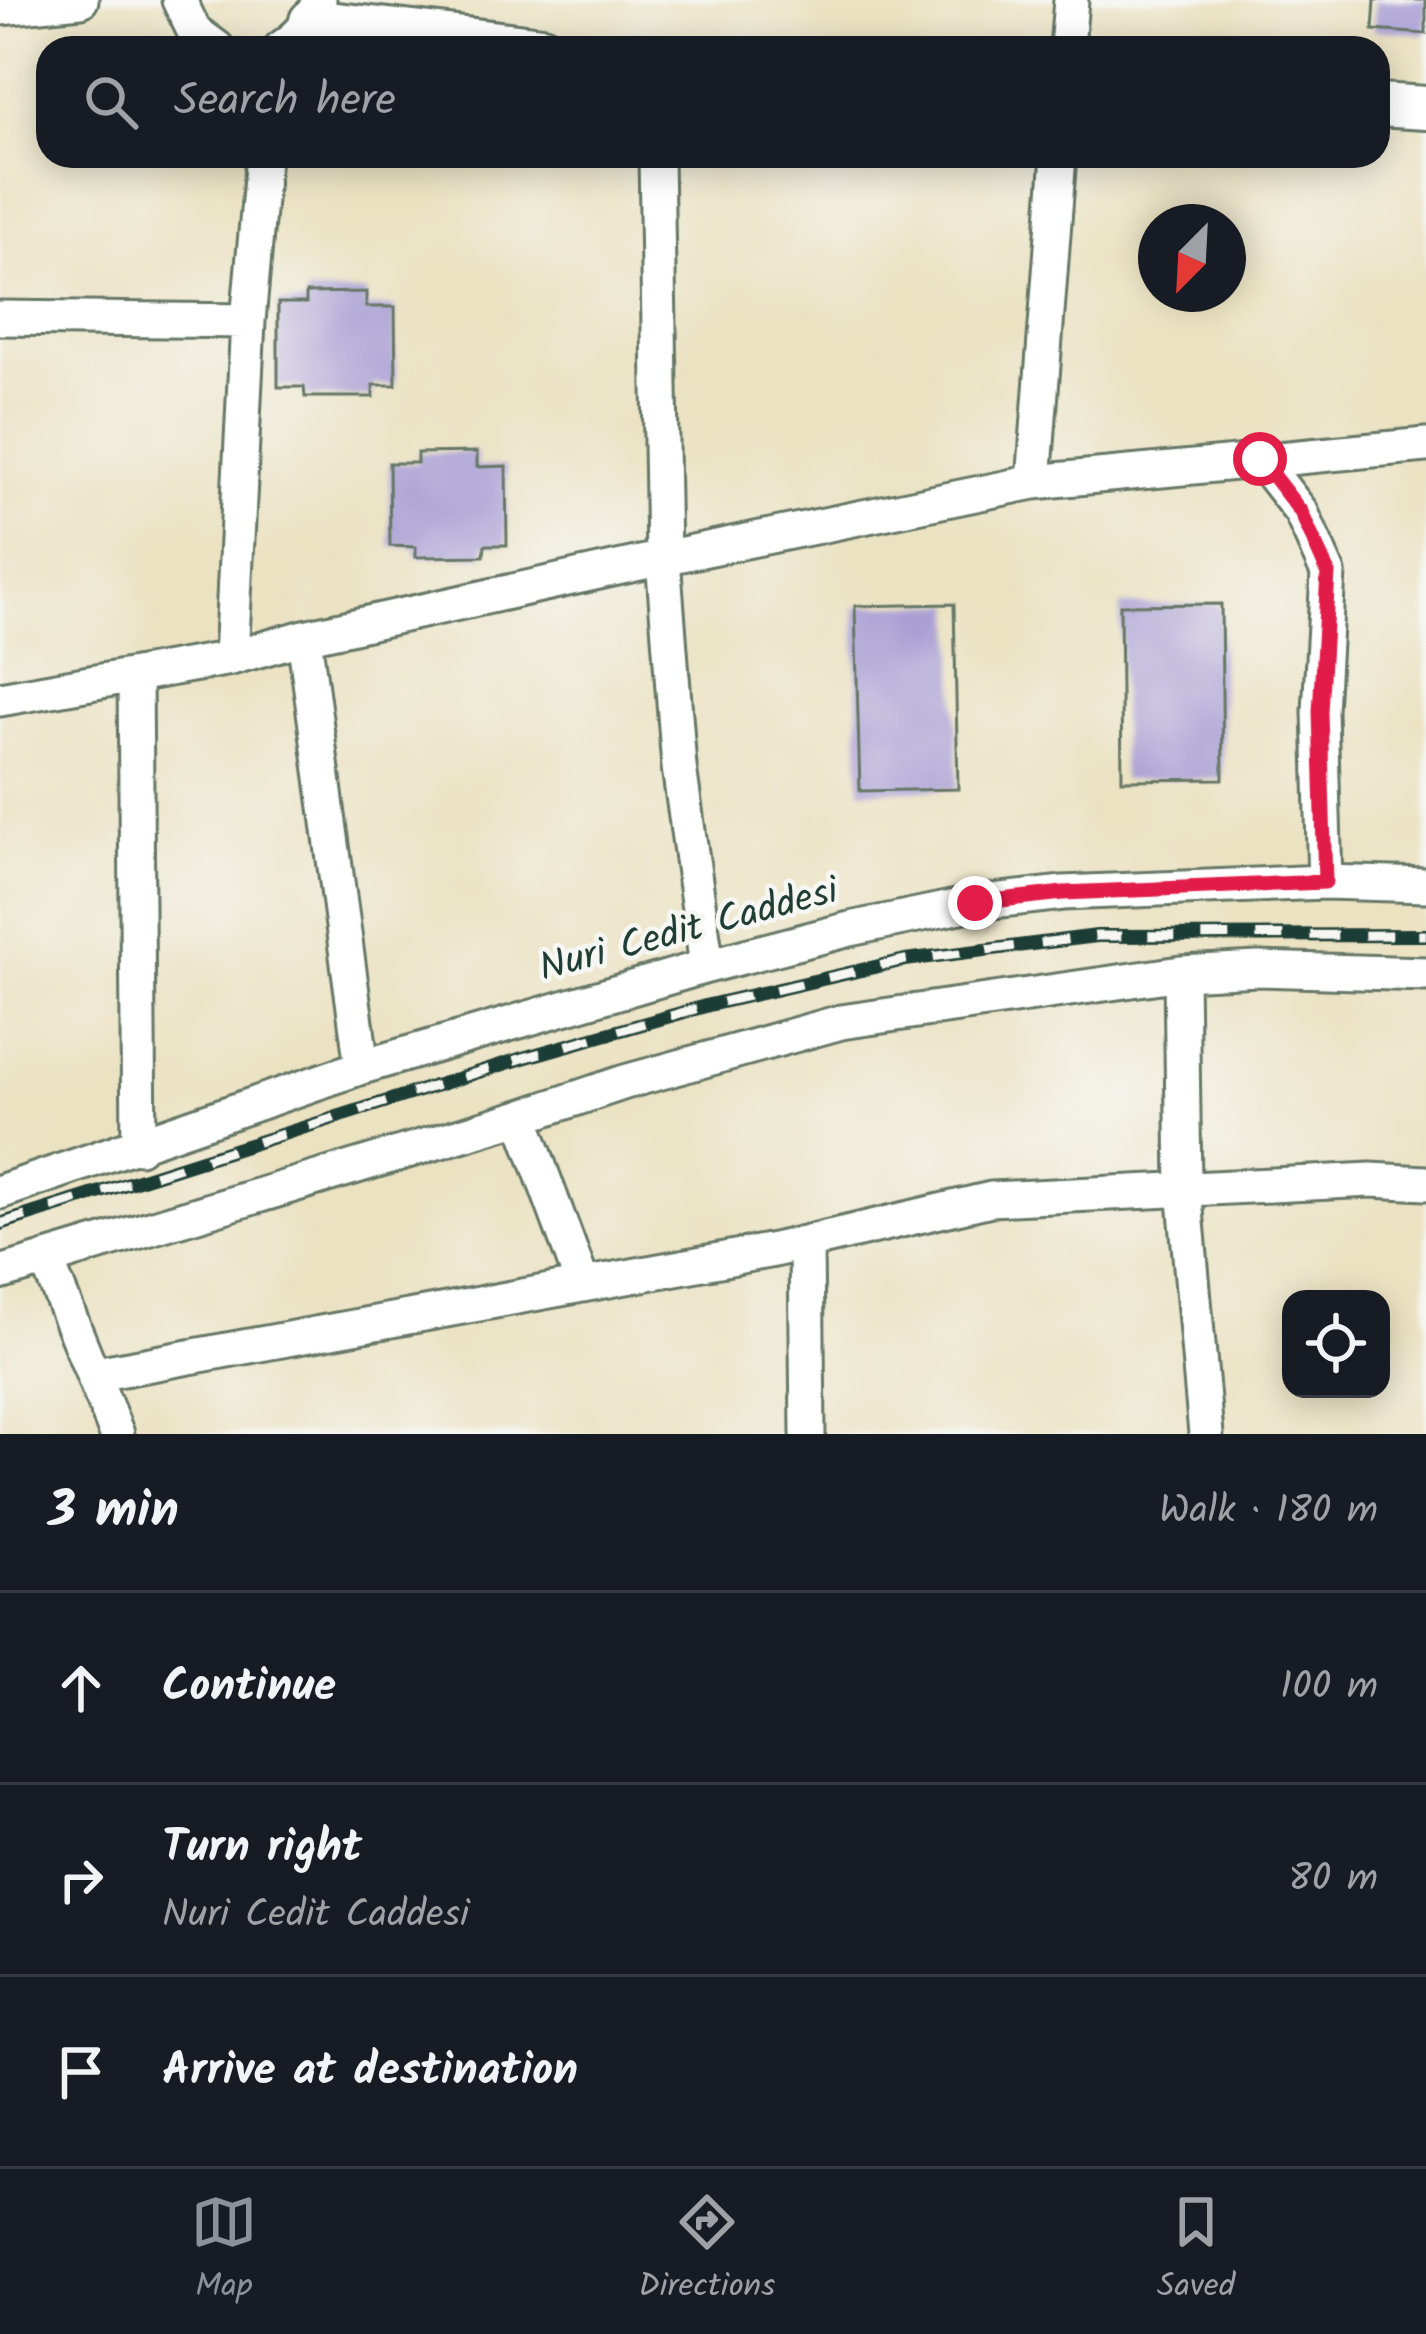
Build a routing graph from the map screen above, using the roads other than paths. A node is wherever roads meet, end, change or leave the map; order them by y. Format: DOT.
graph roads {
  1 [pos="81,0"];
  2 [pos="178,0"];
  3 [pos="1071,0"];
  4 [pos="0,8"];
  5 [pos="304,23"];
  6 [pos="201,36"];
  7 [pos="428,36"];
  8 [pos="1068,36"];
  9 [pos="1390,106"];
  10 [pos="1426,108"];
  11 [pos="262,168"];
  12 [pos="656,168"];
  13 [pos="1058,168"];
  14 [pos="0,318"];
  15 [pos="248,321"];
  16 [pos="1426,446"];
  17 [pos="1260,459"];
  18 [pos="1034,482"];
  19 [pos="663,558"];
  20 [pos="304,637"];
  21 [pos="231,658"];
  22 [pos="135,675"];
  23 [pos="0,699"];
  24 [pos="1325,882"];
  25 [pos="1426,885"];
  26 [pos="707,965"];
  27 [pos="1181,974"];
  28 [pos="1426,974"];
  29 [pos="362,1067"];
  30 [pos="520,1117"];
  31 [pos="139,1147"];
  32 [pos="1426,1183"];
  33 [pos="1184,1188"];
  34 [pos="0,1192"];
  35 [pos="806,1243"];
  36 [pos="46,1259"];
  37 [pos="0,1273"];
  38 [pos="583,1285"];
  39 [pos="96,1374"];
  40 [pos="117,1434"];
  41 [pos="808,1434"];
  42 [pos="1206,1434"];
  1 -- 4 [label="street"];
  2 -- 6 [label="street"];
  3 -- 8 [label="street"];
  5 -- 7 [label="main road"];
  9 -- 10 [label="main road"];
  11 -- 15 [label="street"];
  12 -- 19 [label="street"];
  13 -- 18 [label="street"];
  14 -- 15 [label="street"];
  15 -- 21 [label="street"];
  16 -- 17 [label="street"];
  17 -- 18 [label="street"];
  17 -- 24 [label="street"];
  18 -- 19 [label="street"];
  19 -- 20 [label="street"];
  19 -- 26 [label="street"];
  20 -- 21 [label="street"];
  20 -- 29 [label="street"];
  21 -- 22 [label="street"];
  22 -- 23 [label="street"];
  22 -- 31 [label="street"];
  24 -- 25 [label="street, Nuri Cedit Caddesi"];
  24 -- 26 [label="street, Nuri Cedit Caddesi"];
  26 -- 29 [label="street, Nuri Cedit Caddesi"];
  27 -- 28 [label="street"];
  27 -- 30 [label="street"];
  27 -- 33 [label="street"];
  29 -- 31 [label="street, Nuri Cedit Caddesi"];
  30 -- 36 [label="street"];
  30 -- 38 [label="street"];
  31 -- 34 [label="street, Nuri Cedit Caddesi"];
  32 -- 33 [label="street"];
  33 -- 35 [label="street"];
  33 -- 42 [label="street"];
  35 -- 38 [label="street"];
  35 -- 41 [label="street"];
  36 -- 37 [label="street"];
  36 -- 39 [label="street"];
  38 -- 39 [label="street"];
  39 -- 40 [label="street"];
}
